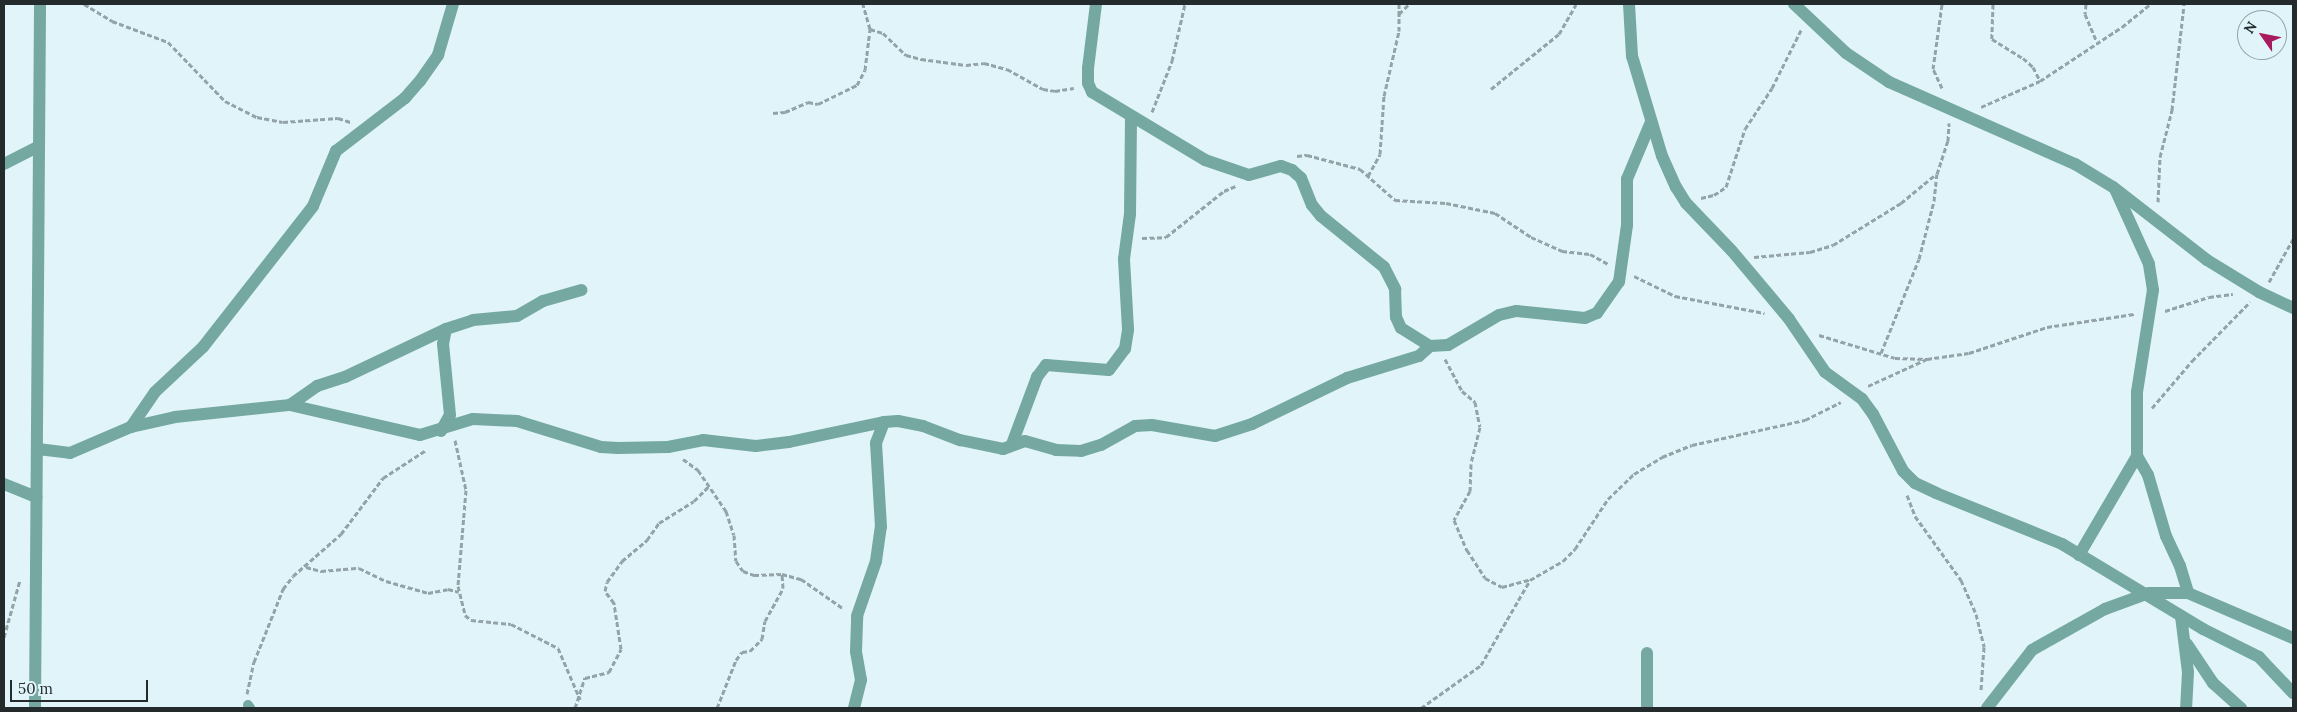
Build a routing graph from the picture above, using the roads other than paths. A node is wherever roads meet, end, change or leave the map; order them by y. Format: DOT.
graph roads {
  1 [pos="40,4"];
  2 [pos="453,4"];
  3 [pos="1096,4"];
  4 [pos="1629,4"];
  5 [pos="1794,4"];
  6 [pos="1135,120"];
  7 [pos="1651,122"];
  8 [pos="38,147"];
  9 [pos="4,164"];
  10 [pos="2114,187"];
  11 [pos="581,290"];
  12 [pos="2293,308"];
  13 [pos="446,329"];
  14 [pos="1430,346"];
  15 [pos="290,405"];
  16 [pos="884,422"];
  17 [pos="131,427"];
  18 [pos="445,429"];
  19 [pos="1012,444"];
  20 [pos="38,449"];
  21 [pos="2137,456"];
  22 [pos="4,484"];
  23 [pos="37,497"];
  24 [pos="2079,555"];
  25 [pos="2149,593"];
  26 [pos="2188,593"];
  27 [pos="2181,616"];
  28 [pos="2293,638"];
  29 [pos="2185,642"];
  30 [pos="1647,653"];
  31 [pos="2293,693"];
  32 [pos="1983,704"];
  33 [pos="35,708"];
  34 [pos="854,708"];
  35 [pos="1647,708"];
  36 [pos="2186,708"];
  37 [pos="2241,708"];
  1 -- 8 [label="street"];
  2 -- 17 [label="street"];
  3 -- 6 [label="street"];
  4 -- 7 [label="street"];
  5 -- 10 [label="street"];
  6 -- 14 [label="street"];
  6 -- 19 [label="street"];
  7 -- 14 [label="street"];
  7 -- 24 [label="street"];
  8 -- 9 [label="street"];
  8 -- 20 [label="street"];
  10 -- 12 [label="street"];
  10 -- 21 [label="street"];
  11 -- 13 [label="street"];
  13 -- 15 [label="street"];
  13 -- 18 [label="street"];
  14 -- 19 [label="street"];
  15 -- 17 [label="street"];
  15 -- 18 [label="street"];
  16 -- 18 [label="street"];
  16 -- 19 [label="street"];
  16 -- 34 [label="street"];
  17 -- 20 [label="street"];
  20 -- 23 [label="street"];
  21 -- 24 [label="street"];
  21 -- 26 [label="street"];
  22 -- 23 [label="street"];
  23 -- 33 [label="street"];
  24 -- 25 [label="street"];
  25 -- 26 [label="street"];
  25 -- 27 [label="street"];
  25 -- 32 [label="street"];
  26 -- 28 [label="street"];
  27 -- 29 [label="street"];
  27 -- 31 [label="street"];
  29 -- 36 [label="street"];
  29 -- 37 [label="street"];
  30 -- 35 [label="street"];
}
